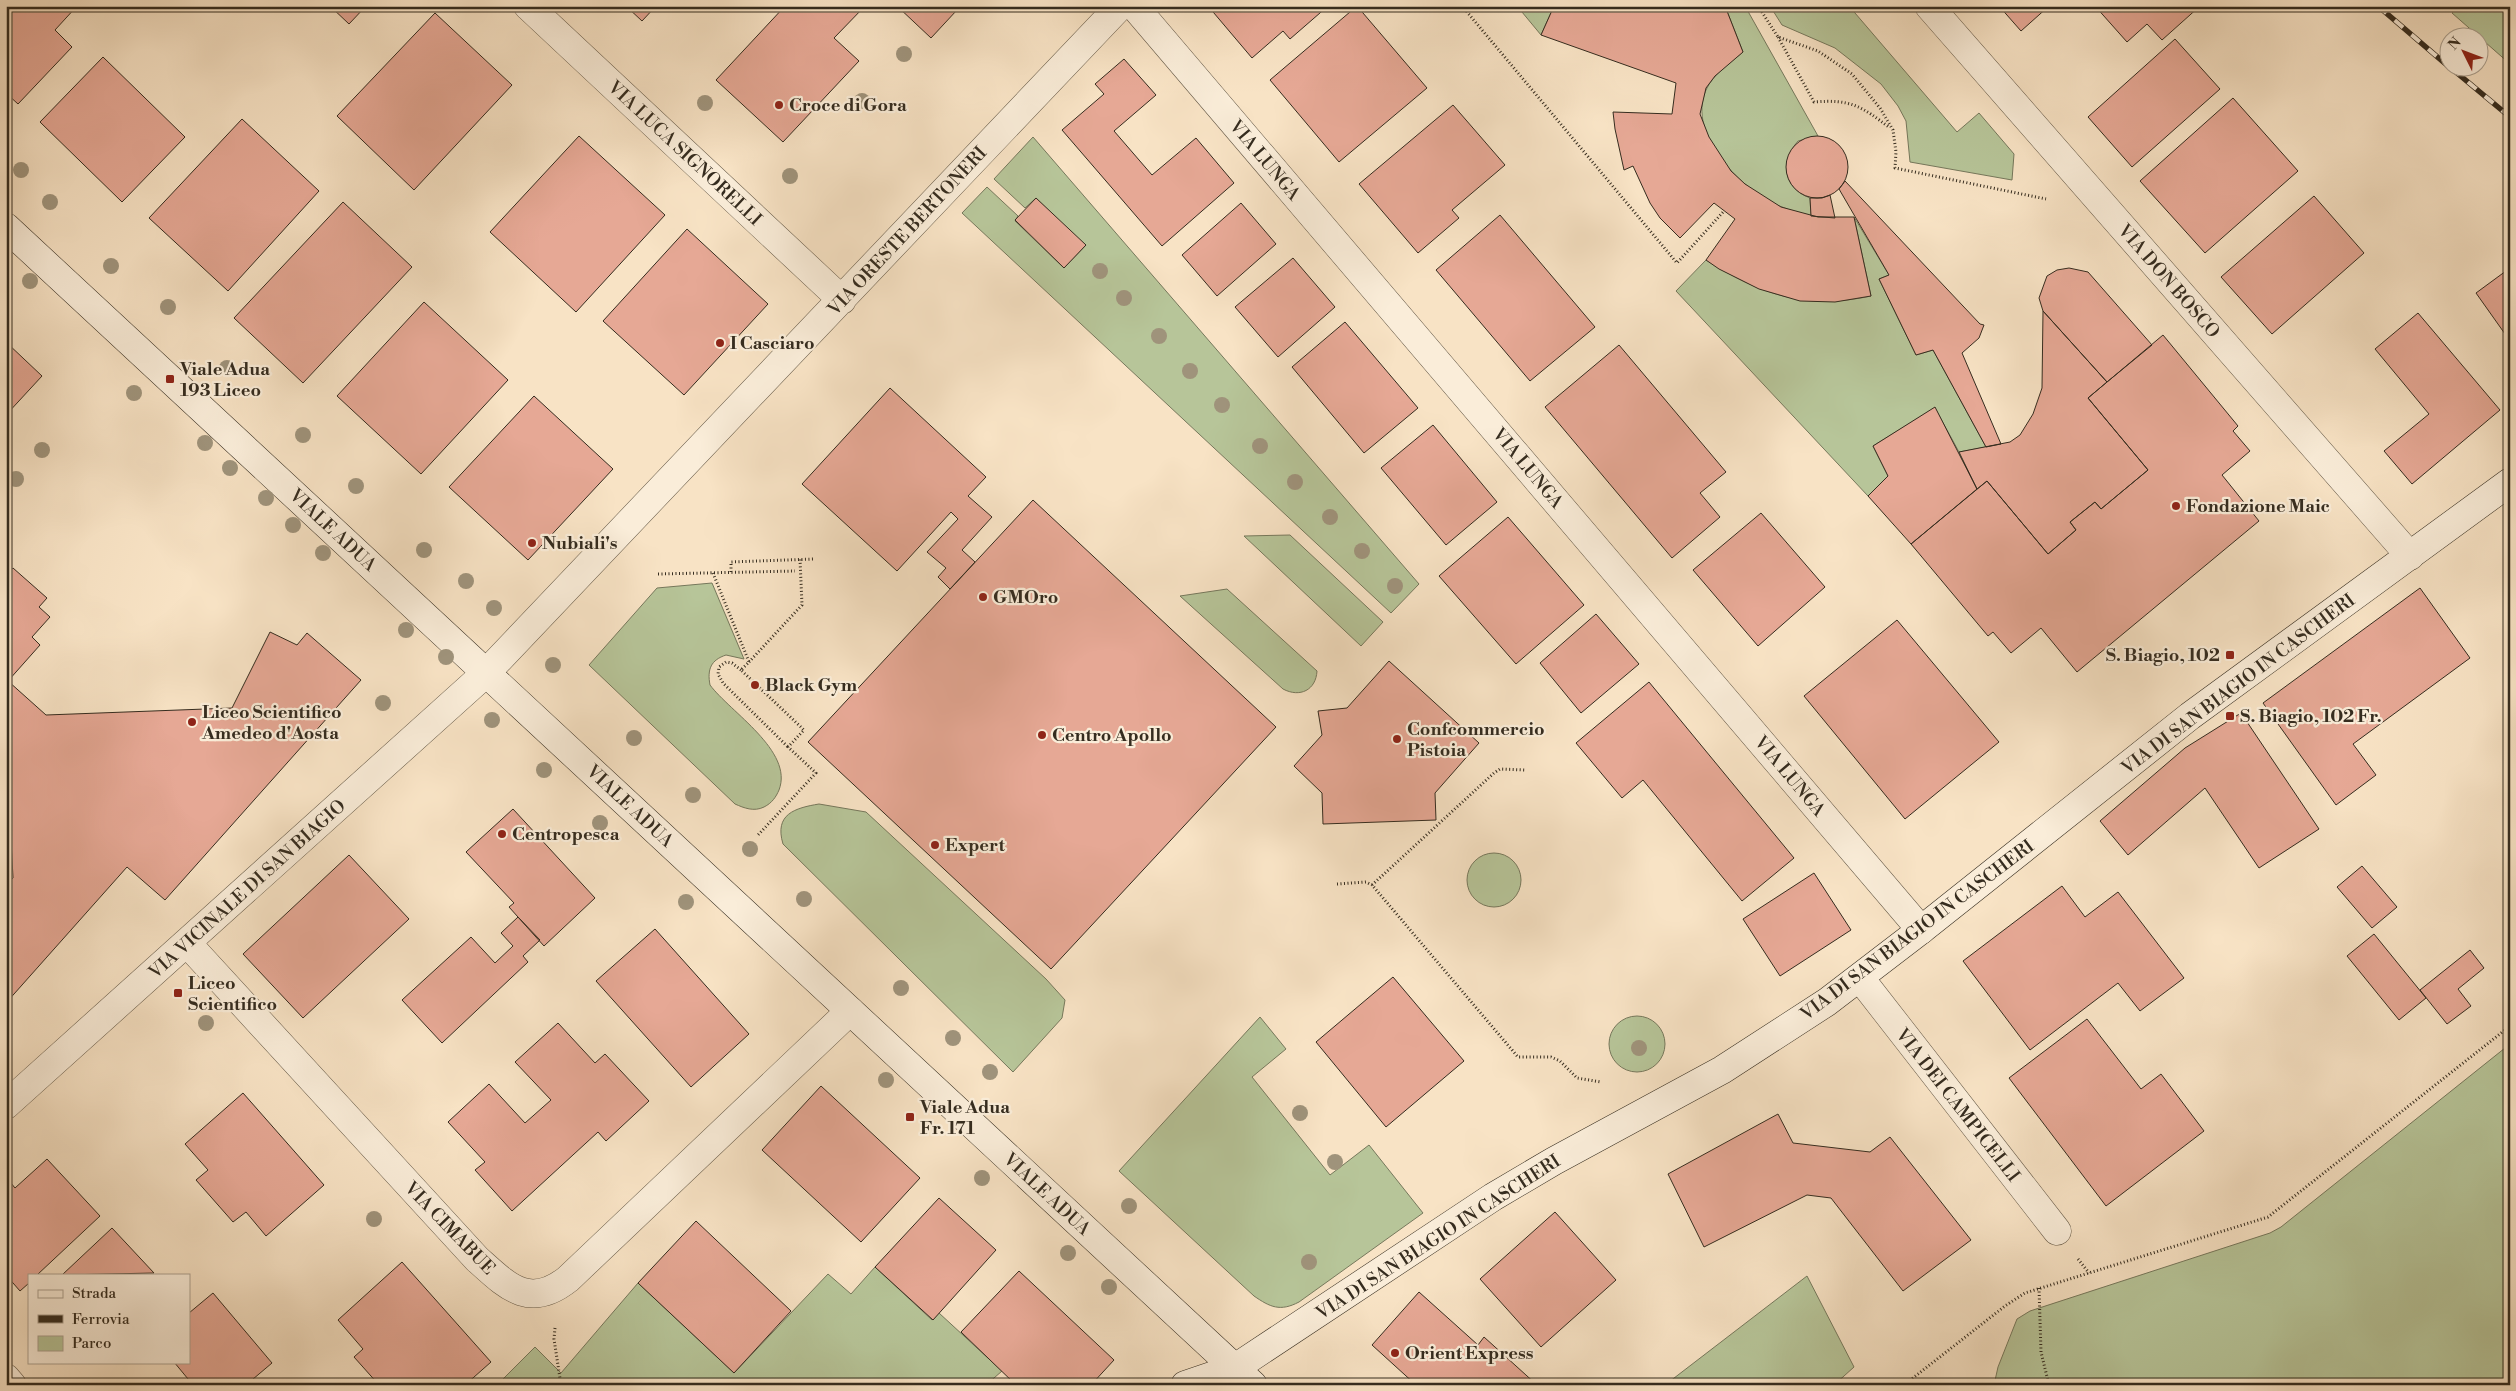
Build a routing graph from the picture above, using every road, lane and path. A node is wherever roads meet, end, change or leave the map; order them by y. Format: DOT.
graph roads {
  1 [pos="528,6"];
  2 [pos="1120,6"];
  3 [pos="1134,6"];
  4 [pos="1462,6"];
  5 [pos="1758,6"];
  6 [pos="1929,6"];
  7 [pos="1778,37"];
  8 [pos="1893,130"];
  9 [pos="2082,181"];
  10 [pos="1724,211"];
  11 [pos="6,227"];
  12 [pos="842,300"];
  13 [pos="2504,491"];
  14 [pos="2410,556"];
  15 [pos="800,559"];
  16 [pos="815,559"];
  17 [pos="794,571"];
  18 [pos="731,572"];
  19 [pos="713,573"];
  20 [pos="658,574"];
  21 [pos="750,662"];
  22 [pos="742,670"];
  23 [pos="486,673"];
  24 [pos="788,747"];
  25 [pos="1525,770"];
  26 [pos="758,835"];
  27 [pos="1337,884"];
  28 [pos="1372,885"];
  29 [pos="1921,930"];
  30 [pos="187,943"];
  31 [pos="1860,978"];
  32 [pos="850,1011"];
  33 [pos="2510,1026"];
  34 [pos="1601,1082"];
  35 [pos="6,1104"];
  36 [pos="2056,1231"];
  37 [pos="557,1287"];
  38 [pos="2039,1288"];
  39 [pos="1244,1376"];
  40 [pos="6,1378"];
  41 [pos="12,1385"];
  42 [pos="561,1385"];
  43 [pos="1185,1385"];
  44 [pos="1904,1385"];
  45 [pos="2049,1385"];
  1 -- 12 [label="street, VIA LUCA SIGNORELLI"];
  2 -- 12 [label="street, VIA ORESTE BERTONERI"];
  3 -- 29 [label="street, VIA LUNGA"];
  4 -- 10 [label="path"];
  5 -- 7 [label="path"];
  6 -- 9 [label="street, VIA DON BOSCO"];
  7 -- 8 [label="path"];
  7 -- 8 [label="path"];
  8 -- 9 [label="path"];
  9 -- 14 [label="street, VIA DON BOSCO"];
  11 -- 23 [label="street, VIALE ADUA"];
  12 -- 23 [label="street, VIA ORESTE BERTONERI"];
  13 -- 14 [label="street, VIA DI SAN BIAGIO IN CASCHERI"];
  14 -- 29 [label="street, VIA DI SAN BIAGIO IN CASCHERI"];
  15 -- 16 [label="path"];
  15 -- 18 [label="path"];
  15 -- 21 [label="path"];
  17 -- 18 [label="path"];
  18 -- 19 [label="path"];
  19 -- 20 [label="path"];
  19 -- 21 [label="path"];
  21 -- 22 [label="path"];
  22 -- 24 [label="path"];
  22 -- 24 [label="path"];
  23 -- 30 [label="street, VIA VICINALE DI SAN BIAGIO"];
  23 -- 32 [label="street, VIALE ADUA"];
  24 -- 26 [label="path"];
  25 -- 28 [label="path"];
  27 -- 28 [label="path"];
  28 -- 34 [label="path"];
  29 -- 31 [label="street, VIA DI SAN BIAGIO IN CASCHERI"];
  30 -- 35 [label="street, VIA VICINALE DI SAN BIAGIO"];
  30 -- 37 [label="street, VIA CIMABUE"];
  31 -- 36 [label="street, VIA DEI CAMPICELLI"];
  31 -- 39 [label="street, VIA DI SAN BIAGIO IN CASCHERI"];
  32 -- 37 [label="street, VIA CIMABUE"];
  32 -- 39 [label="street, VIALE ADUA"];
  33 -- 38 [label="path"];
  37 -- 42 [label="path"];
  38 -- 44 [label="path"];
  38 -- 45 [label="path"];
  39 -- 43 [label="street, VIA DI SAN BIAGIO IN CASCHERI"];
  40 -- 41 [label="street"];
}
